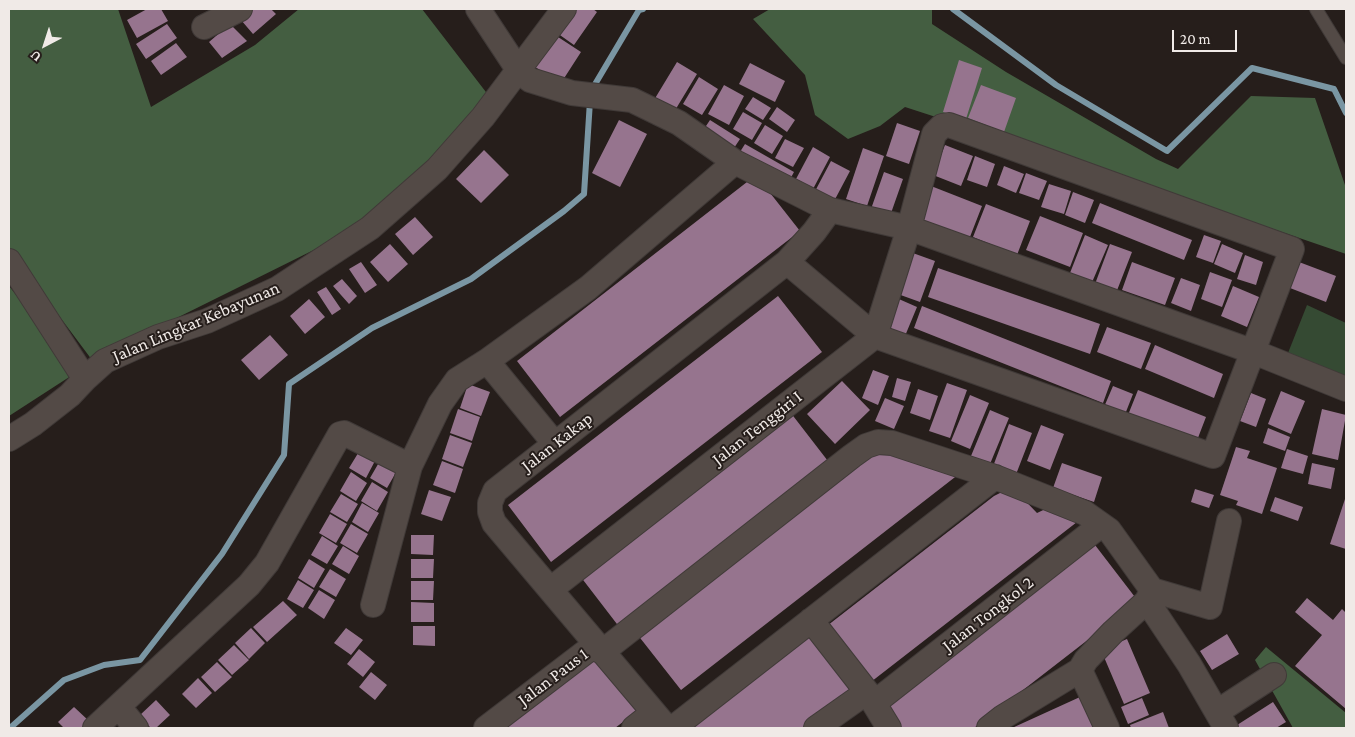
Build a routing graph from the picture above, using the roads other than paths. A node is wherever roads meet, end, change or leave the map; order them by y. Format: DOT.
graph roads {
  1 [pos="240,9"];
  2 [pos="478,9"];
  3 [pos="1316,9"];
  4 [pos="562,10"];
  5 [pos="204,27"];
  6 [pos="1346,58"];
  7 [pos="519,71"];
  8 [pos="735,162"];
  9 [pos="830,210"];
  10 [pos="909,228"];
  11 [pos="9,261"];
  12 [pos="786,262"];
  13 [pos="875,336"];
  14 [pos="1254,352"];
  15 [pos="487,361"];
  16 [pos="85,379"];
  17 [pos="1346,388"];
  18 [pos="9,439"];
  19 [pos="555,444"];
  20 [pos="410,466"];
  21 [pos="995,477"];
  22 [pos="1229,522"];
  23 [pos="1101,525"];
  24 [pos="551,589"];
  25 [pos="1150,596"];
  26 [pos="373,605"];
  27 [pos="810,620"];
  28 [pos="599,648"];
  29 [pos="1080,670"];
  30 [pos="1274,676"];
  31 [pos="871,698"];
  32 [pos="119,707"];
  33 [pos="1222,720"];
  34 [pos="660,721"];
  35 [pos="999,725"];
  36 [pos="95,728"];
  37 [pos="136,728"];
  38 [pos="486,728"];
  39 [pos="634,728"];
  40 [pos="673,728"];
  41 [pos="816,728"];
  42 [pos="889,728"];
  43 [pos="1107,728"];
  1 -- 5 [label="street"];
  2 -- 7 [label="street"];
  3 -- 6 [label="lane"];
  4 -- 7 [label="street, Jalan Lingkar Kebayunan"];
  7 -- 8 [label="street"];
  7 -- 16 [label="street, Jalan Lingkar Kebayunan"];
  8 -- 9 [label="street"];
  8 -- 15 [label="street"];
  9 -- 10 [label="street"];
  9 -- 12 [label="street, Jalan Kakap"];
  10 -- 13 [label="street"];
  10 -- 14 [label="street"];
  10 -- 14 [label="street"];
  11 -- 16 [label="street"];
  12 -- 13 [label="street"];
  12 -- 19 [label="street, Jalan Kakap"];
  13 -- 14 [label="street"];
  13 -- 24 [label="street, Jalan Tenggiri I"];
  14 -- 17 [label="street"];
  15 -- 19 [label="street"];
  15 -- 20 [label="street"];
  16 -- 18 [label="street, Jalan Lingkar Kebayunan"];
  19 -- 24 [label="street, Jalan Kakap"];
  20 -- 26 [label="street"];
  20 -- 32 [label="street"];
  21 -- 23 [label="street, Jalan Paus 1"];
  21 -- 27 [label="street"];
  21 -- 28 [label="street, Jalan Paus 1"];
  22 -- 25 [label="street"];
  23 -- 25 [label="street, Jalan Paus 1"];
  23 -- 31 [label="street, Jalan Tongkol 2"];
  24 -- 28 [label="street, Jalan Kakap"];
  25 -- 29 [label="street"];
  25 -- 33 [label="street, Jalan Paus 1"];
  27 -- 31 [label="street"];
  27 -- 40 [label="street"];
  28 -- 34 [label="street, Jalan Kakap"];
  28 -- 38 [label="street, Jalan Paus 1"];
  29 -- 35 [label="street"];
  29 -- 43 [label="street"];
  30 -- 33 [label="street"];
  31 -- 41 [label="street, Jalan Tongkol 2"];
  31 -- 42 [label="street"];
  32 -- 36 [label="street"];
  32 -- 37 [label="street"];
  34 -- 39 [label="street"];
}
